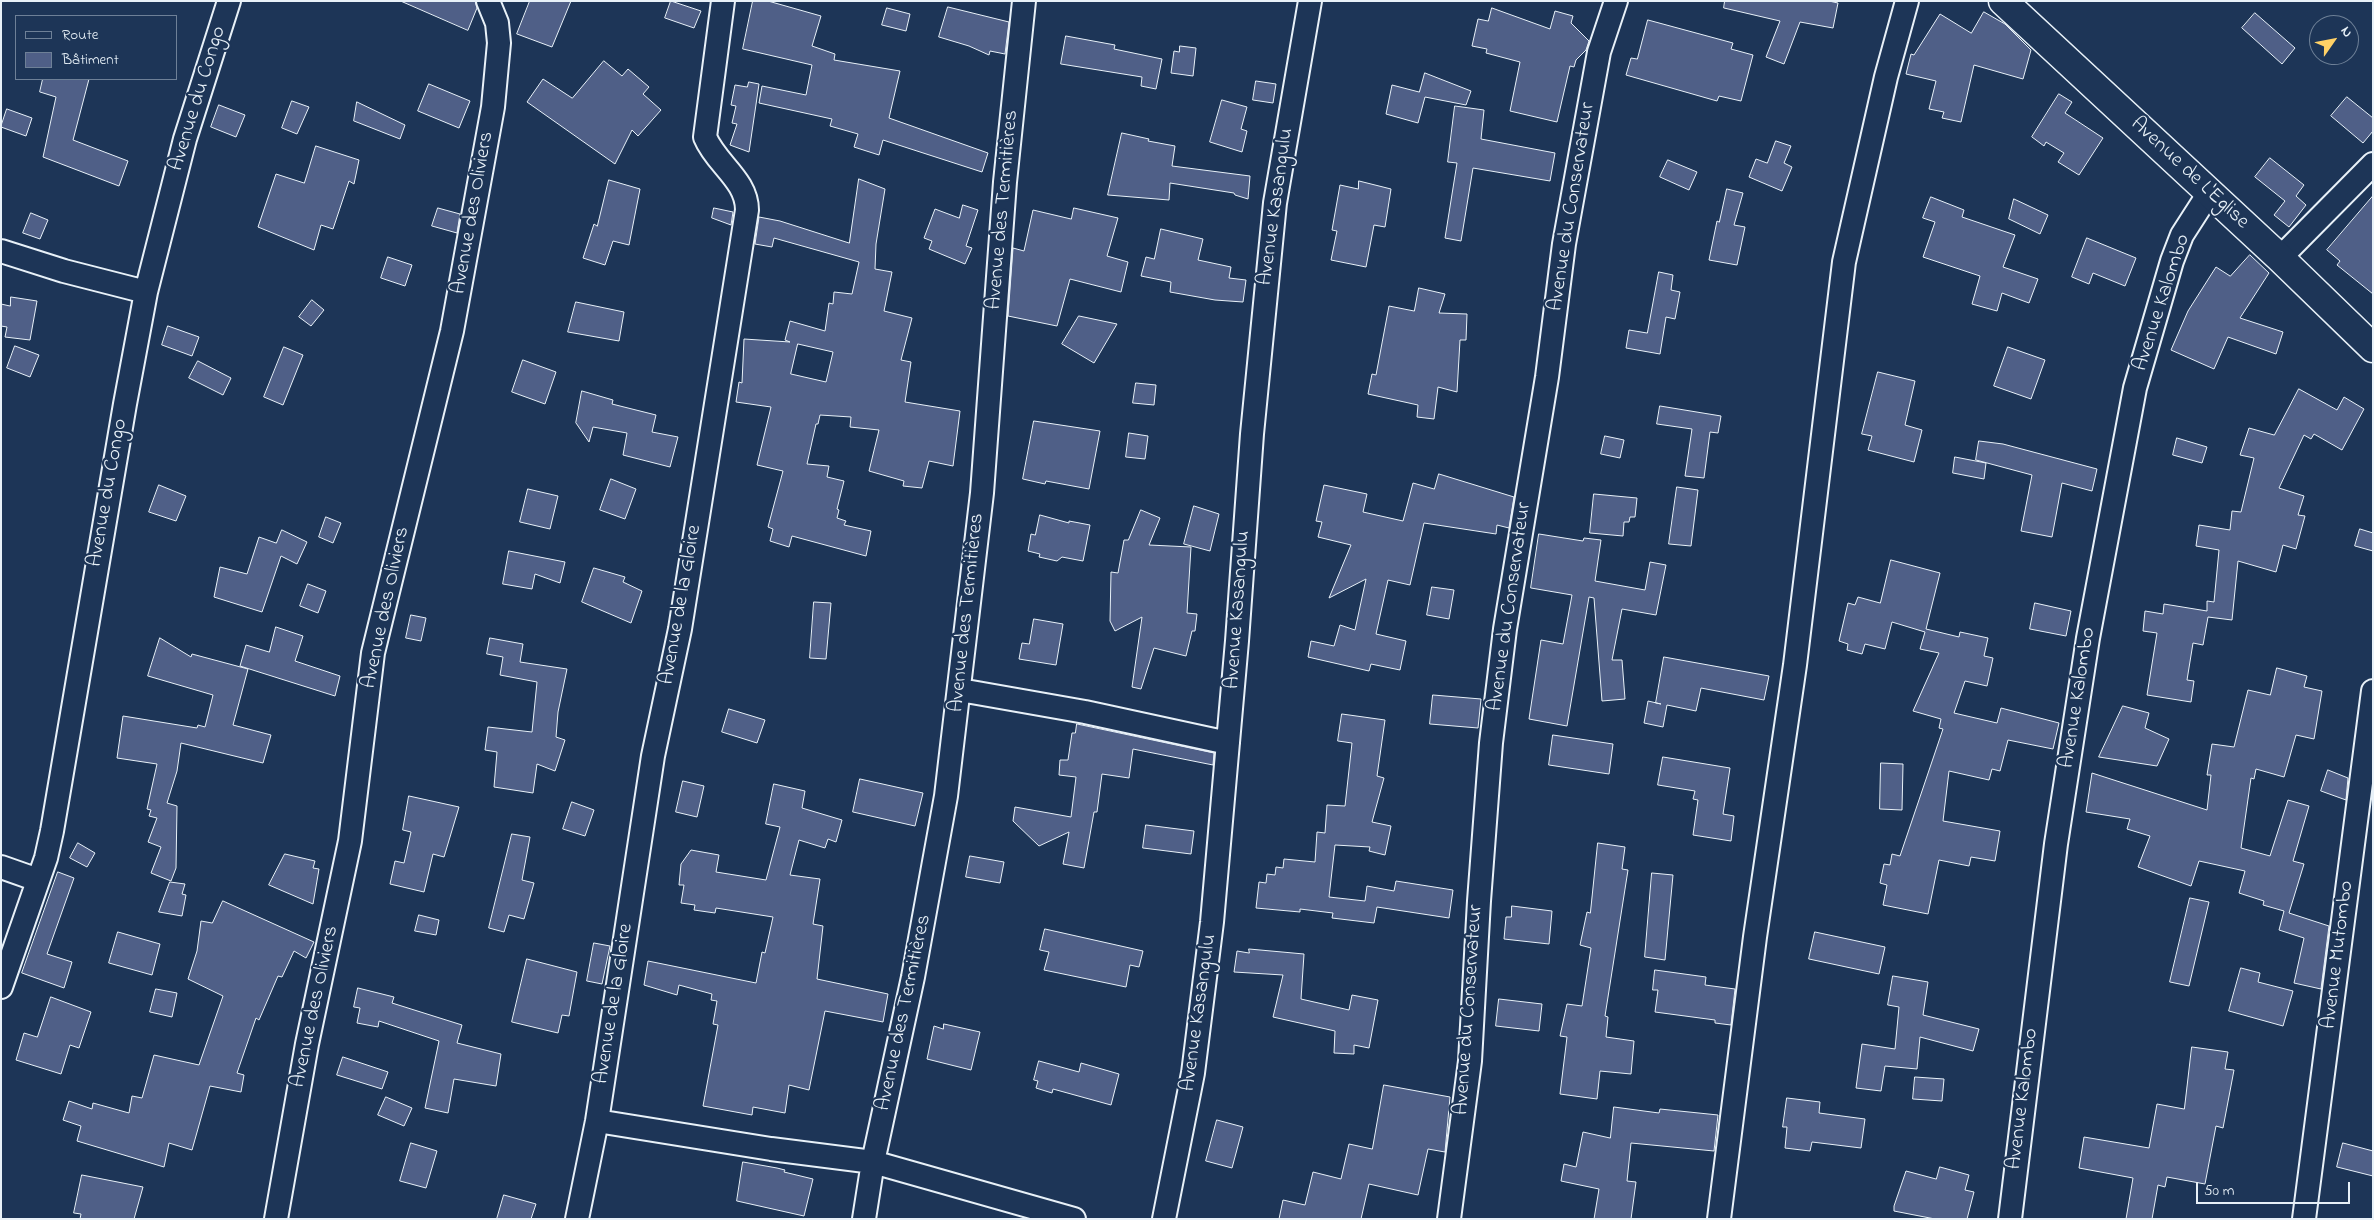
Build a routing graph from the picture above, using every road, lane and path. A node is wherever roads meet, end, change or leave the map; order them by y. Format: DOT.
graph roads {
  1 [pos="228,1"];
  2 [pos="488,1"];
  3 [pos="723,1"];
  4 [pos="1024,1"];
  5 [pos="1310,1"];
  6 [pos="1616,1"];
  7 [pos="1907,1"];
  8 [pos="2003,1"];
  9 [pos="2373,164"];
  10 [pos="2209,193"];
  11 [pos="1,252"];
  12 [pos="2280,258"];
  13 [pos="146,292"];
  14 [pos="2373,348"];
  15 [pos="960,690"];
  16 [pos="2373,691"];
  17 [pos="1228,743"];
  18 [pos="1,867"];
  19 [pos="38,880"];
  20 [pos="1,987"];
  21 [pos="597,1121"];
  22 [pos="873,1162"];
  23 [pos="276,1219"];
  24 [pos="577,1219"];
  25 [pos="864,1219"];
  26 [pos="1074,1219"];
  27 [pos="1164,1219"];
  28 [pos="1449,1219"];
  29 [pos="1719,1219"];
  30 [pos="2010,1219"];
  31 [pos="2304,1219"];
  1 -- 13 [label="street, Avenue du Congo"];
  2 -- 23 [label="street, Avenue des Oliviers"];
  3 -- 21 [label="street, Avenue de la Gloire"];
  4 -- 15 [label="street, Avenue des Termitières"];
  5 -- 17 [label="street, Avenue Kasangulu"];
  6 -- 28 [label="street, Avenue du Conservateur"];
  7 -- 29 [label="street"];
  8 -- 10 [label="street, Avenue de L'Eglise"];
  9 -- 12 [label="street"];
  10 -- 12 [label="street, Avenue de L'Eglise"];
  10 -- 30 [label="street, Avenue Kalombo"];
  11 -- 13 [label="street"];
  12 -- 14 [label="street, Avenue de L'Eglise"];
  13 -- 19 [label="street, Avenue du Congo"];
  15 -- 17 [label="street"];
  15 -- 22 [label="street, Avenue des Termitières"];
  16 -- 31 [label="street, Avenue Mutombo"];
  17 -- 27 [label="street, Avenue Kasangulu"];
  18 -- 19 [label="street"];
  19 -- 20 [label="street, Avenue du Congo"];
  21 -- 22 [label="street"];
  21 -- 24 [label="street, Avenue de la Gloire"];
  22 -- 25 [label="street, Avenue des Termitières"];
  22 -- 26 [label="street"];
}
